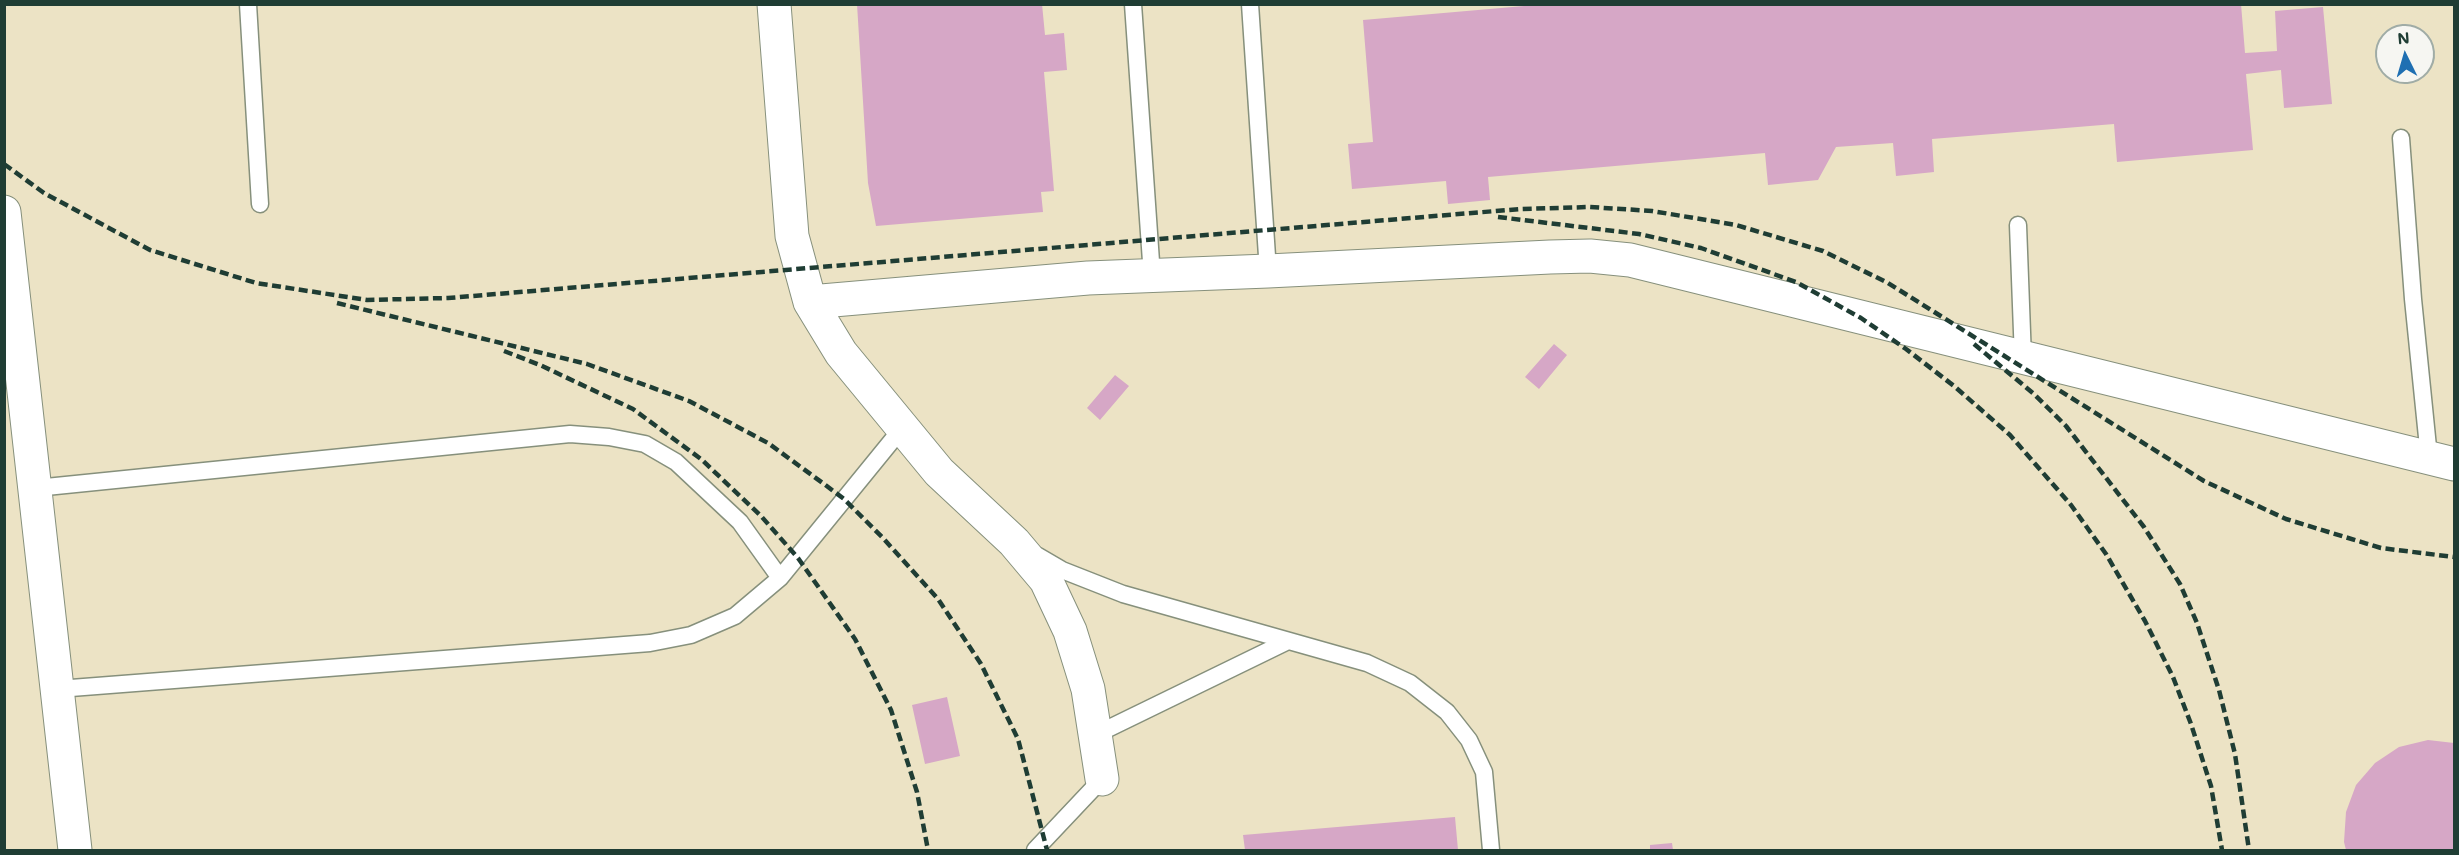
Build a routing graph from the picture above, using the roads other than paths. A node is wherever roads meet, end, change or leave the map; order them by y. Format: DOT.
graph roads {
  1 [pos="248,4"];
  2 [pos="774,4"];
  3 [pos="1133,4"];
  4 [pos="1250,4"];
  5 [pos="2401,138"];
  6 [pos="260,204"];
  7 [pos="4,212"];
  8 [pos="2018,225"];
  9 [pos="1268,272"];
  10 [pos="1152,276"];
  11 [pos="810,302"];
  12 [pos="2023,358"];
  13 [pos="903,427"];
  14 [pos="2442,460"];
  15 [pos="36,488"];
  16 [pos="1014,542"];
  17 [pos="780,578"];
  18 [pos="1288,641"];
  19 [pos="58,689"];
  20 [pos="1095,735"];
  21 [pos="1102,779"];
  22 [pos="75,850"];
  23 [pos="1035,850"];
  24 [pos="1491,850"];
  1 -- 6 [label="lane"];
  2 -- 11 [label="street"];
  3 -- 10 [label="lane"];
  4 -- 9 [label="lane"];
  5 -- 14 [label="lane"];
  7 -- 15 [label="street"];
  8 -- 12 [label="lane"];
  9 -- 10 [label="street"];
  9 -- 12 [label="street"];
  10 -- 11 [label="street"];
  11 -- 13 [label="street"];
  12 -- 14 [label="street"];
  13 -- 16 [label="street"];
  13 -- 17 [label="lane"];
  15 -- 17 [label="lane"];
  15 -- 19 [label="street"];
  16 -- 18 [label="lane"];
  16 -- 20 [label="street"];
  17 -- 19 [label="lane"];
  18 -- 20 [label="lane"];
  18 -- 24 [label="lane"];
  19 -- 22 [label="street"];
  20 -- 21 [label="street"];
  21 -- 23 [label="lane"];
}
